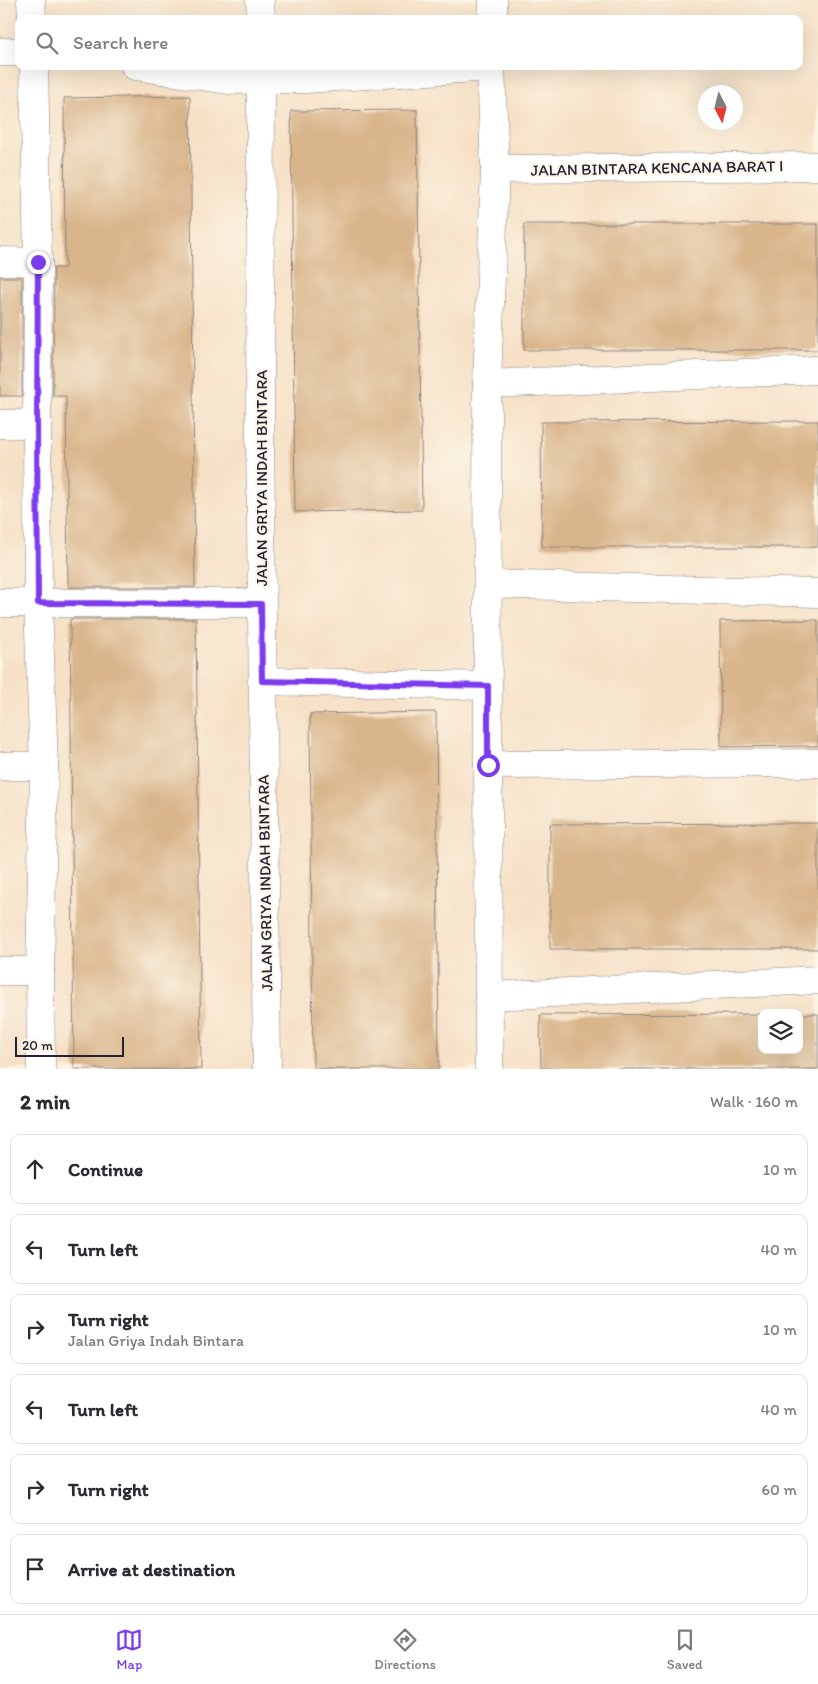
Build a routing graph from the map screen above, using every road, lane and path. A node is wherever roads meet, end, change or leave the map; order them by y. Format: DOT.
graph roads {
  1 [pos="31,0"];
  2 [pos="260,0"];
  3 [pos="493,0"];
  4 [pos="32,15"];
  5 [pos="260,15"];
  6 [pos="492,15"];
  7 [pos="0,52"];
  8 [pos="15,52"];
  9 [pos="34,70"];
  10 [pos="161,70"];
  11 [pos="445,70"];
  12 [pos="491,70"];
  13 [pos="261,73"];
  14 [pos="818,166"];
  15 [pos="495,169"];
  16 [pos="0,261"];
  17 [pos="38,262"];
  18 [pos="818,370"];
  19 [pos="487,384"];
  20 [pos="0,424"];
  21 [pos="37,424"];
  22 [pos="488,584"];
  23 [pos="818,593"];
  24 [pos="0,603"];
  25 [pos="38,603"];
  26 [pos="261,604"];
  27 [pos="262,681"];
  28 [pos="488,686"];
  29 [pos="818,763"];
  30 [pos="488,765"];
  31 [pos="0,766"];
  32 [pos="44,766"];
  33 [pos="0,971"];
  34 [pos="40,971"];
  35 [pos="818,980"];
  36 [pos="488,996"];
  37 [pos="41,1069"];
  38 [pos="267,1069"];
  39 [pos="489,1069"];
  1 -- 4 [label="street"];
  2 -- 5 [label="street"];
  3 -- 6 [label="street"];
  7 -- 8 [label="street"];
  9 -- 17 [label="street"];
  10 -- 13 [label="street"];
  11 -- 13 [label="street"];
  12 -- 15 [label="street"];
  13 -- 26 [label="street, JALAN GRIYA INDAH BINTARA"];
  14 -- 15 [label="street, JALAN BINTARA KENCANA BARAT I"];
  15 -- 19 [label="street"];
  16 -- 17 [label="street"];
  17 -- 21 [label="street"];
  18 -- 19 [label="street"];
  19 -- 22 [label="street"];
  20 -- 21 [label="street"];
  21 -- 25 [label="street"];
  22 -- 23 [label="street"];
  22 -- 28 [label="street"];
  24 -- 25 [label="street"];
  25 -- 26 [label="street"];
  25 -- 32 [label="street"];
  26 -- 27 [label="street, JALAN GRIYA INDAH BINTARA"];
  27 -- 28 [label="street"];
  27 -- 38 [label="street, JALAN GRIYA INDAH BINTARA"];
  28 -- 30 [label="street"];
  29 -- 30 [label="street"];
  30 -- 36 [label="street"];
  31 -- 32 [label="street"];
  32 -- 34 [label="street"];
  33 -- 34 [label="street"];
  34 -- 37 [label="street"];
  35 -- 36 [label="street"];
  36 -- 39 [label="street"];
}
